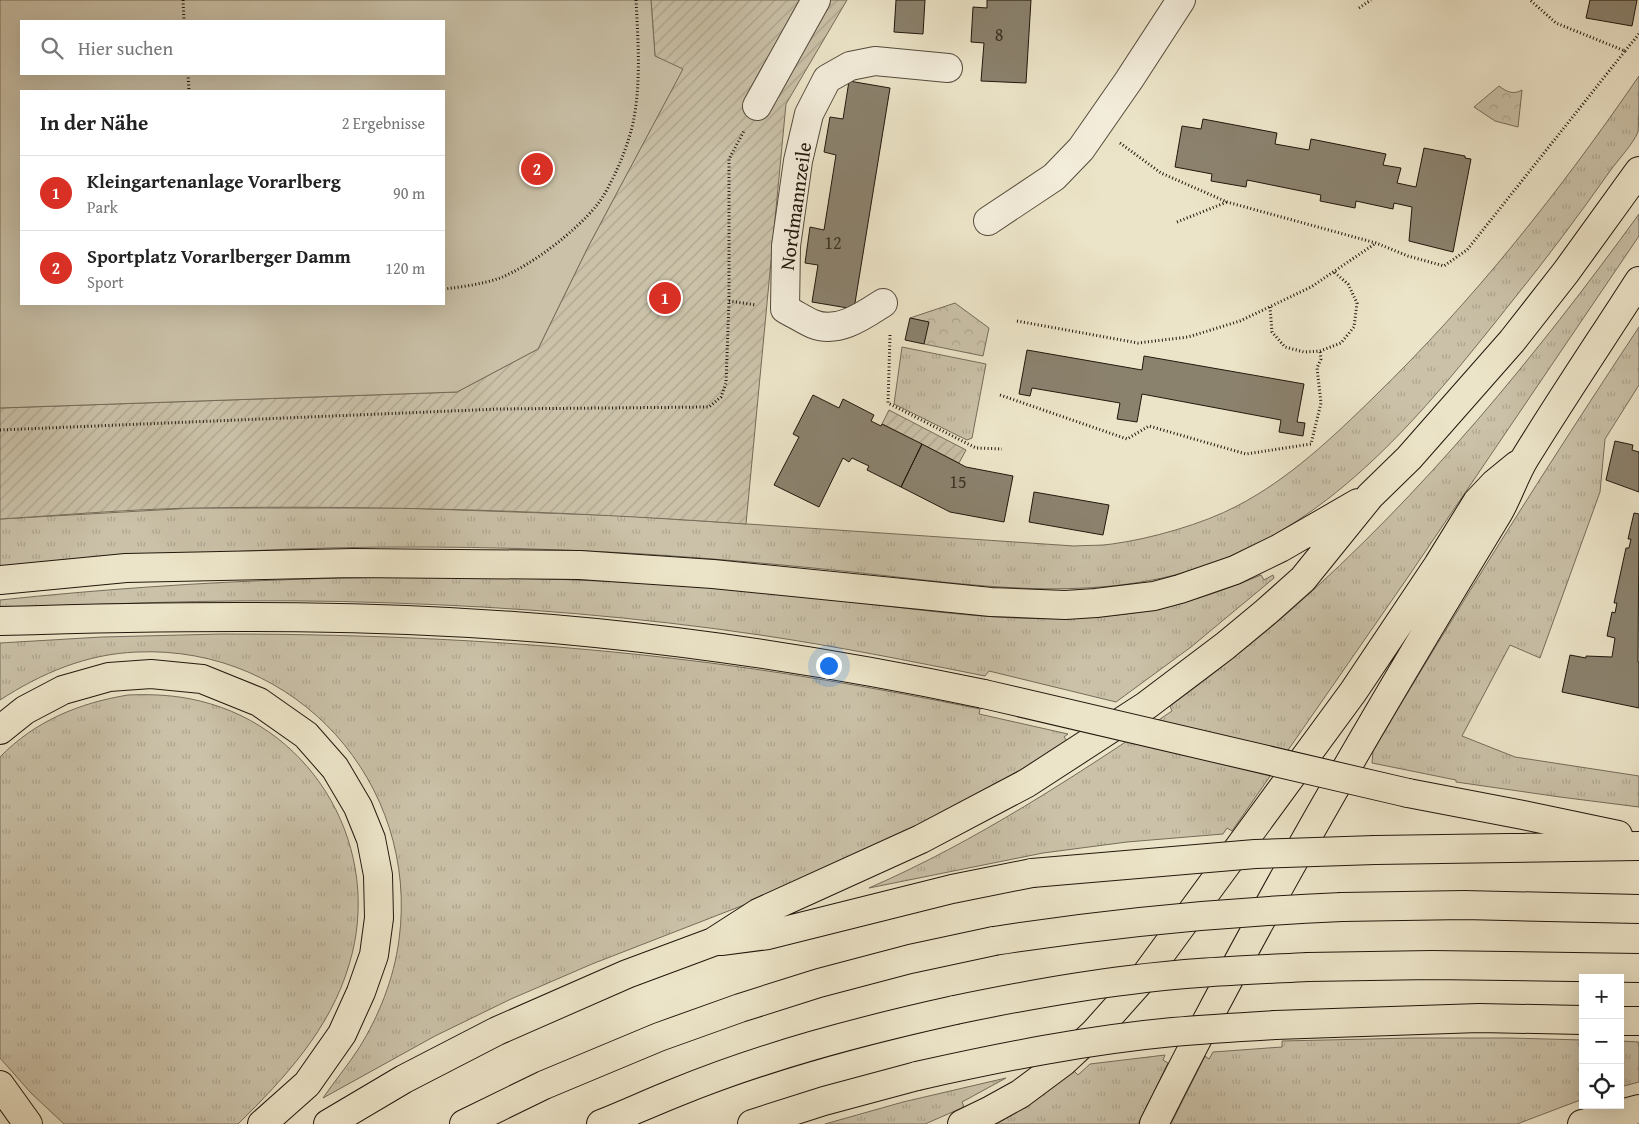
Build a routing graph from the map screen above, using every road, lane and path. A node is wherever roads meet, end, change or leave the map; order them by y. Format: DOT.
graph roads {
  1 [pos="183,0"];
  2 [pos="636,0"];
  3 [pos="816,0"];
  4 [pos="1181,0"];
  5 [pos="1371,0"];
  6 [pos="1530,0"];
  7 [pos="1359,8"];
  8 [pos="184,20"];
  9 [pos="1639,34"];
  10 [pos="1625,51"];
  11 [pos="948,68"];
  12 [pos="188,75"];
  13 [pos="189,90"];
  14 [pos="757,106"];
  15 [pos="1139,157"];
  16 [pos="1639,171"];
  17 [pos="1227,202"];
  18 [pos="988,221"];
  19 [pos="1177,222"];
  20 [pos="1376,243"];
  21 [pos="1333,272"];
  22 [pos="1639,281"];
  23 [pos="445,289"];
  24 [pos="883,303"];
  25 [pos="1270,307"];
  26 [pos="1017,321"];
  27 [pos="1320,351"];
  28 [pos="1000,395"];
  29 [pos="0,430"];
  30 [pos="1002,449"];
  31 [pos="1523,461"];
  32 [pos="1370,496"];
  33 [pos="0,580"];
  34 [pos="0,621"];
  35 [pos="0,730"];
  36 [pos="1639,840"];
  37 [pos="1639,846"];
  38 [pos="1639,909"];
  39 [pos="713,942"];
  40 [pos="1639,968"];
  41 [pos="1579,1020"];
  42 [pos="1624,1021"];
  43 [pos="1639,1021"];
  44 [pos="0,1085"];
  45 [pos="1639,1109"];
  46 [pos="0,1120"];
  47 [pos="5,1124"];
  48 [pos="28,1124"];
  49 [pos="262,1124"];
  50 [pos="328,1124"];
  51 [pos="464,1124"];
  52 [pos="601,1124"];
  53 [pos="752,1124"];
  54 [pos="962,1124"];
  55 [pos="1154,1124"];
  56 [pos="1582,1124"];
  1 -- 8 [label="path"];
  2 -- 23 [label="path"];
  3 -- 14 [label="street"];
  4 -- 18 [label="street"];
  5 -- 7 [label="path"];
  6 -- 10 [label="path"];
  9 -- 10 [label="path"];
  10 -- 20 [label="path"];
  11 -- 24 [label="street, Nordmannzeile"];
  12 -- 13 [label="path"];
  14 -- 29 [label="path"];
  15 -- 17 [label="path"];
  16 -- 32 [label="highway"];
  17 -- 19 [label="path"];
  17 -- 20 [label="path"];
  20 -- 21 [label="path"];
  21 -- 25 [label="path"];
  21 -- 27 [label="path"];
  22 -- 31 [label="highway"];
  24 -- 30 [label="path"];
  25 -- 26 [label="path"];
  25 -- 27 [label="path"];
  27 -- 28 [label="path"];
  31 -- 54 [label="highway"];
  31 -- 55 [label="highway"];
  32 -- 33 [label="highway"];
  32 -- 39 [label="highway"];
  34 -- 36 [label="highway, bridge"];
  35 -- 49 [label="highway"];
  37 -- 39 [label="highway, bridge"];
  38 -- 51 [label="highway, bridge"];
  39 -- 50 [label="highway"];
  40 -- 52 [label="highway, bridge"];
  41 -- 53 [label="highway, bridge"];
  42 -- 43 [label="highway"];
  44 -- 48 [label="highway"];
  45 -- 56 [label="highway"];
  46 -- 47 [label="highway"];
}
